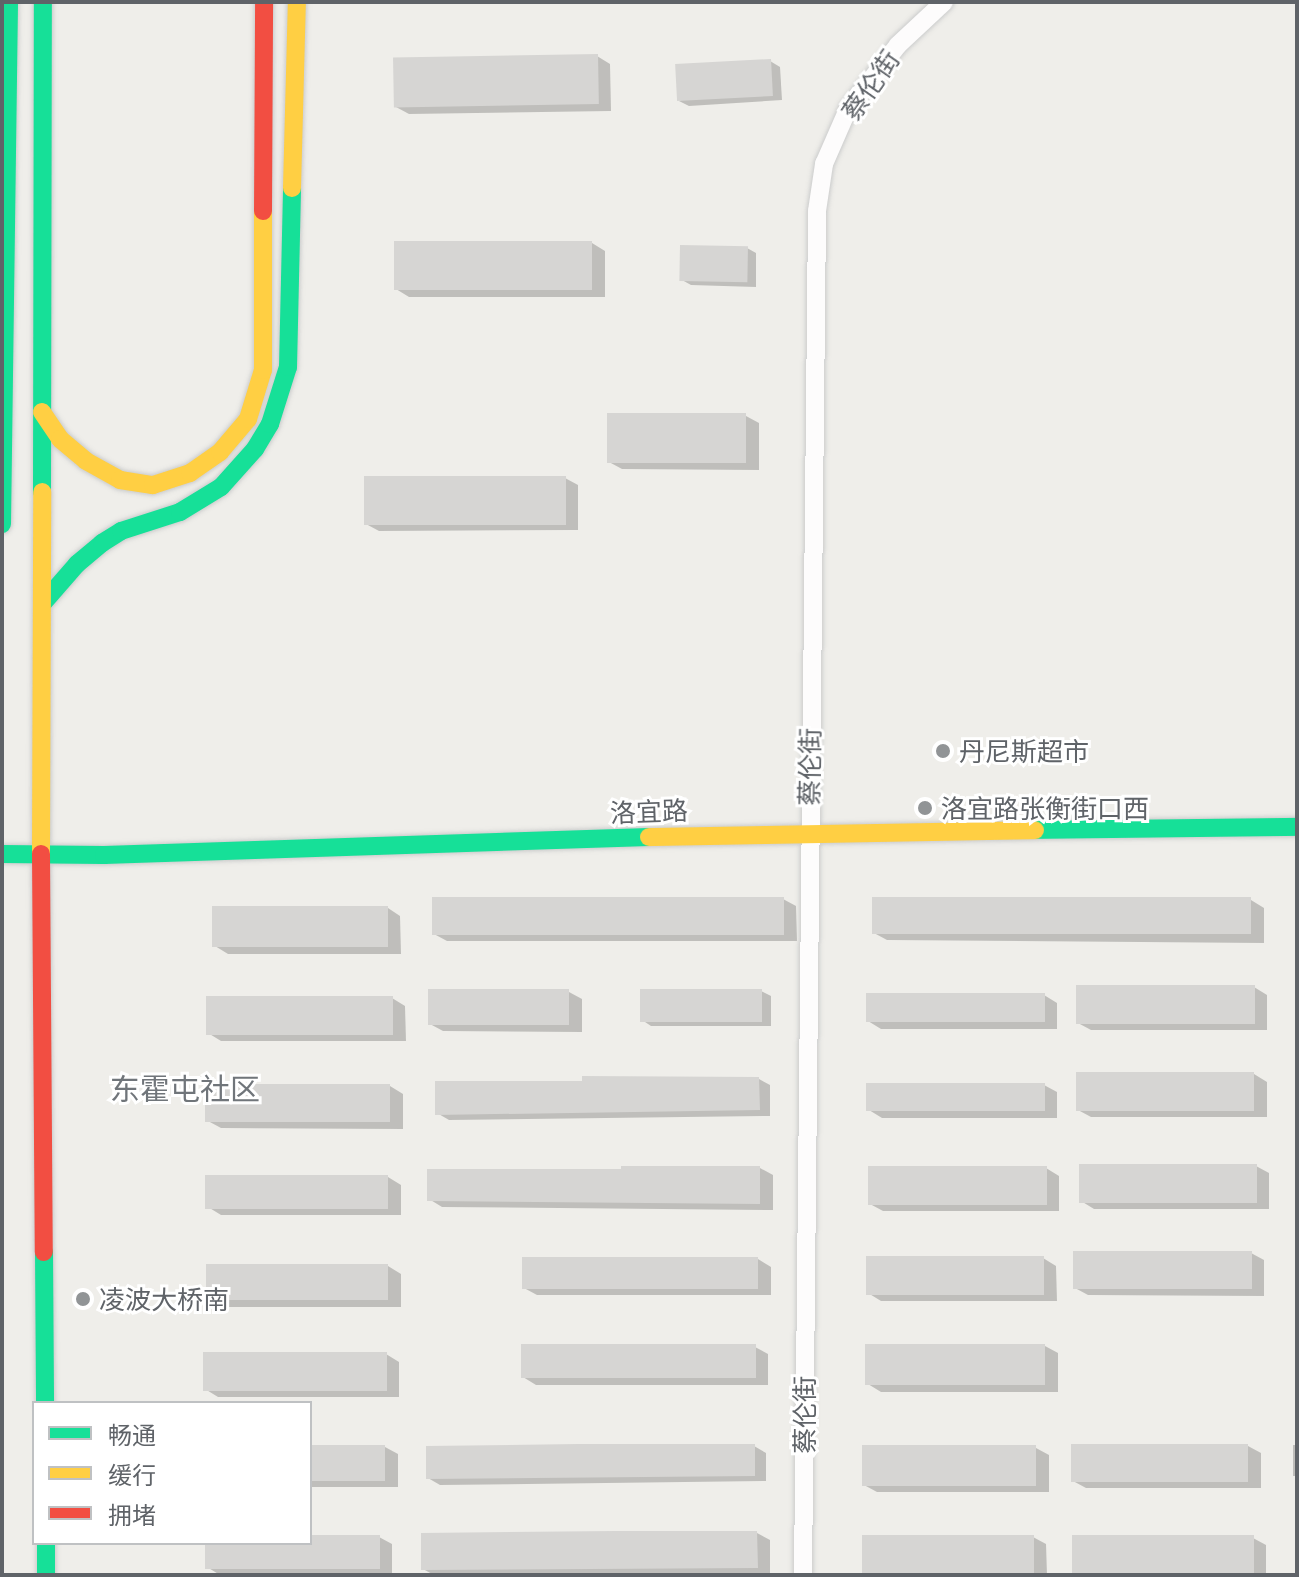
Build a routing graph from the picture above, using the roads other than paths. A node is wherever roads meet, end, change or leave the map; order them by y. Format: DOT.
graph roads {
  1 [pos="9,2"];
  2 [pos="43,2"];
  3 [pos="264,2"];
  4 [pos="297,2"];
  5 [pos="944,2"];
  6 [pos="4,408"];
  7 [pos="42,412"];
  8 [pos="2,524"];
  9 [pos="43,603"];
  10 [pos="1297,814"];
  11 [pos="808,826"];
  12 [pos="1297,827"];
  13 [pos="2,840"];
  14 [pos="41,847"];
  15 [pos="2,854"];
  16 [pos="45,1401"];
  17 [pos="46,1545"];
  18 [pos="46,1575"];
  19 [pos="803,1575"];
  1 -- 6 [label="main road"];
  2 -- 7 [label="main road"];
  3 -- 7 [label="main road"];
  4 -- 9 [label="main road"];
  5 -- 11 [label="street, 蔡伦街"];
  6 -- 8 [label="main road"];
  7 -- 9 [label="main road"];
  9 -- 14 [label="main road"];
  10 -- 11 [label="main road, 洛宜路"];
  11 -- 12 [label="main road, 洛宜路"];
  11 -- 14 [label="main road, 洛宜路"];
  11 -- 19 [label="street, 蔡伦街"];
  13 -- 14 [label="main road, 洛宜路"];
  14 -- 15 [label="main road, 洛宜路"];
  14 -- 16 [label="main road"];
  17 -- 18 [label="main road"];
}
